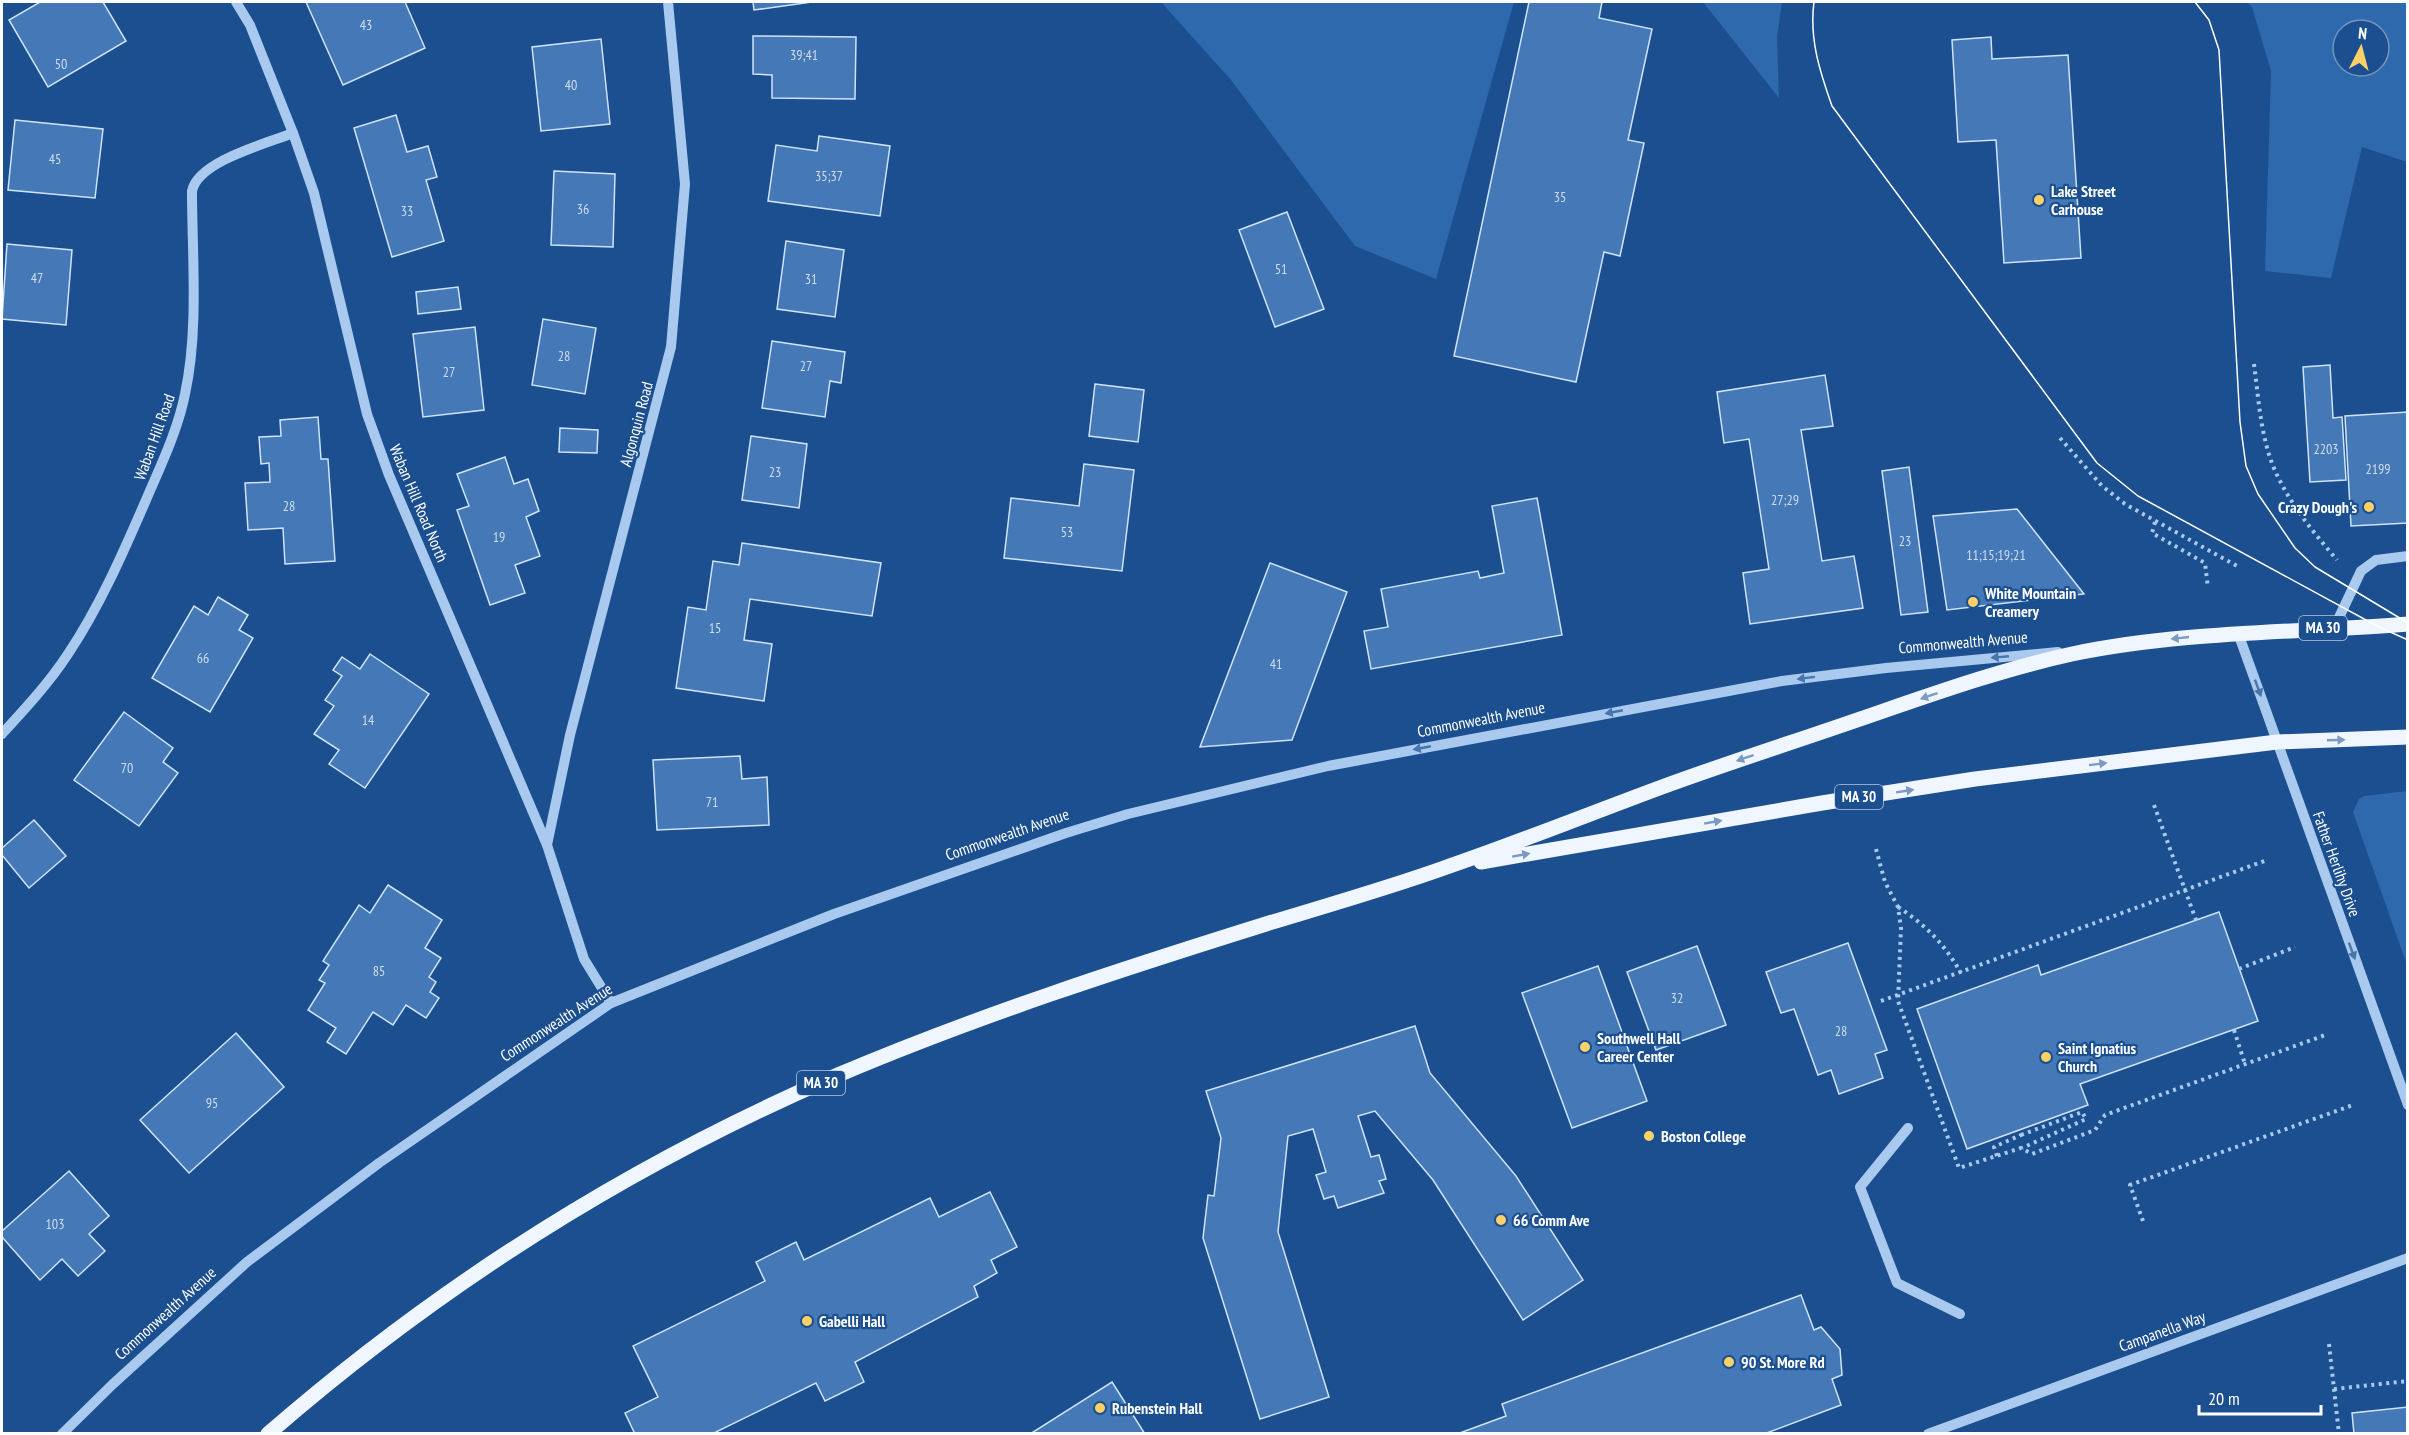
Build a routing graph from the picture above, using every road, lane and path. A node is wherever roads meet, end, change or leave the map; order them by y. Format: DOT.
graph roads {
  1 [pos="236,2"];
  2 [pos="668,2"];
  3 [pos="293,133"];
  4 [pos="2254,364"];
  5 [pos="2060,438"];
  6 [pos="2155,522"];
  7 [pos="2408,556"];
  8 [pos="2341,565"];
  9 [pos="2237,566"];
  10 [pos="2208,588"];
  11 [pos="2408,624"];
  12 [pos="2334,628"];
  13 [pos="2238,633"];
  14 [pos="2121,646"];
  15 [pos="2,734"];
  16 [pos="2408,737"];
  17 [pos="2277,742"];
  18 [pos="2154,805"];
  19 [pos="547,845"];
  20 [pos="1876,849"];
  21 [pos="2267,860"];
  22 [pos="1442,869"];
  23 [pos="2184,890"];
  24 [pos="1898,906"];
  25 [pos="2196,920"];
  26 [pos="2295,947"];
  27 [pos="2240,969"];
  28 [pos="1961,973"];
  29 [pos="1899,996"];
  30 [pos="1881,1001"];
  31 [pos="611,1003"];
  32 [pos="2234,1030"];
  33 [pos="2328,1034"];
  34 [pos="2245,1064"];
  35 [pos="2353,1105"];
  36 [pos="2408,1105"];
  37 [pos="1908,1128"];
  38 [pos="2021,1148"];
  39 [pos="1997,1156"];
  40 [pos="2143,1221"];
  41 [pos="2408,1258"];
  42 [pos="1960,1314"];
  43 [pos="2329,1344"];
  44 [pos="2408,1381"];
  45 [pos="2334,1389"];
  46 [pos="62,1434"];
  47 [pos="268,1434"];
  48 [pos="1928,1434"];
  49 [pos="2339,1434"];
  1 -- 3 [label="street, Waban Hill Road North"];
  2 -- 19 [label="street, Algonquin Road"];
  3 -- 15 [label="street, Waban Hill Road"];
  3 -- 19 [label="street, Waban Hill Road North"];
  4 -- 8 [label="path"];
  5 -- 6 [label="path"];
  6 -- 9 [label="path"];
  6 -- 10 [label="path"];
  7 -- 12 [label="street"];
  11 -- 12 [label="main road, Commonwealth Avenue / MA 30"];
  12 -- 13 [label="main road, Commonwealth Avenue / MA 30"];
  13 -- 14 [label="main road, Commonwealth Avenue / MA 30, one-way"];
  13 -- 17 [label="street, Father Herlihy Drive, one-way"];
  14 -- 22 [label="main road, Commonwealth Avenue / MA 30, one-way"];
  14 -- 31 [label="street, Commonwealth Avenue, one-way"];
  17 -- 16 [label="main road, Commonwealth Avenue / MA 30, one-way"];
  22 -- 17 [label="main road, Commonwealth Avenue / MA 30, one-way"];
  17 -- 36 [label="street, Father Herlihy Drive, one-way"];
  18 -- 23 [label="path"];
  19 -- 31 [label="street, Waban Hill Road North"];
  20 -- 24 [label="path"];
  21 -- 23 [label="path"];
  22 -- 47 [label="main road, Commonwealth Avenue / MA 30"];
  23 -- 25 [label="path"];
  23 -- 28 [label="path"];
  24 -- 28 [label="path"];
  24 -- 29 [label="path"];
  26 -- 27 [label="path"];
  28 -- 29 [label="path"];
  29 -- 30 [label="path"];
  29 -- 39 [label="path"];
  31 -- 46 [label="street, Commonwealth Avenue"];
  32 -- 34 [label="path"];
  33 -- 34 [label="path"];
  34 -- 38 [label="path"];
  35 -- 40 [label="path"];
  37 -- 42 [label="street"];
  38 -- 39 [label="path"];
  38 -- 39 [label="path"];
  41 -- 48 [label="street, Campanella Way"];
  43 -- 45 [label="path"];
  44 -- 45 [label="path"];
  45 -- 49 [label="path"];
}
